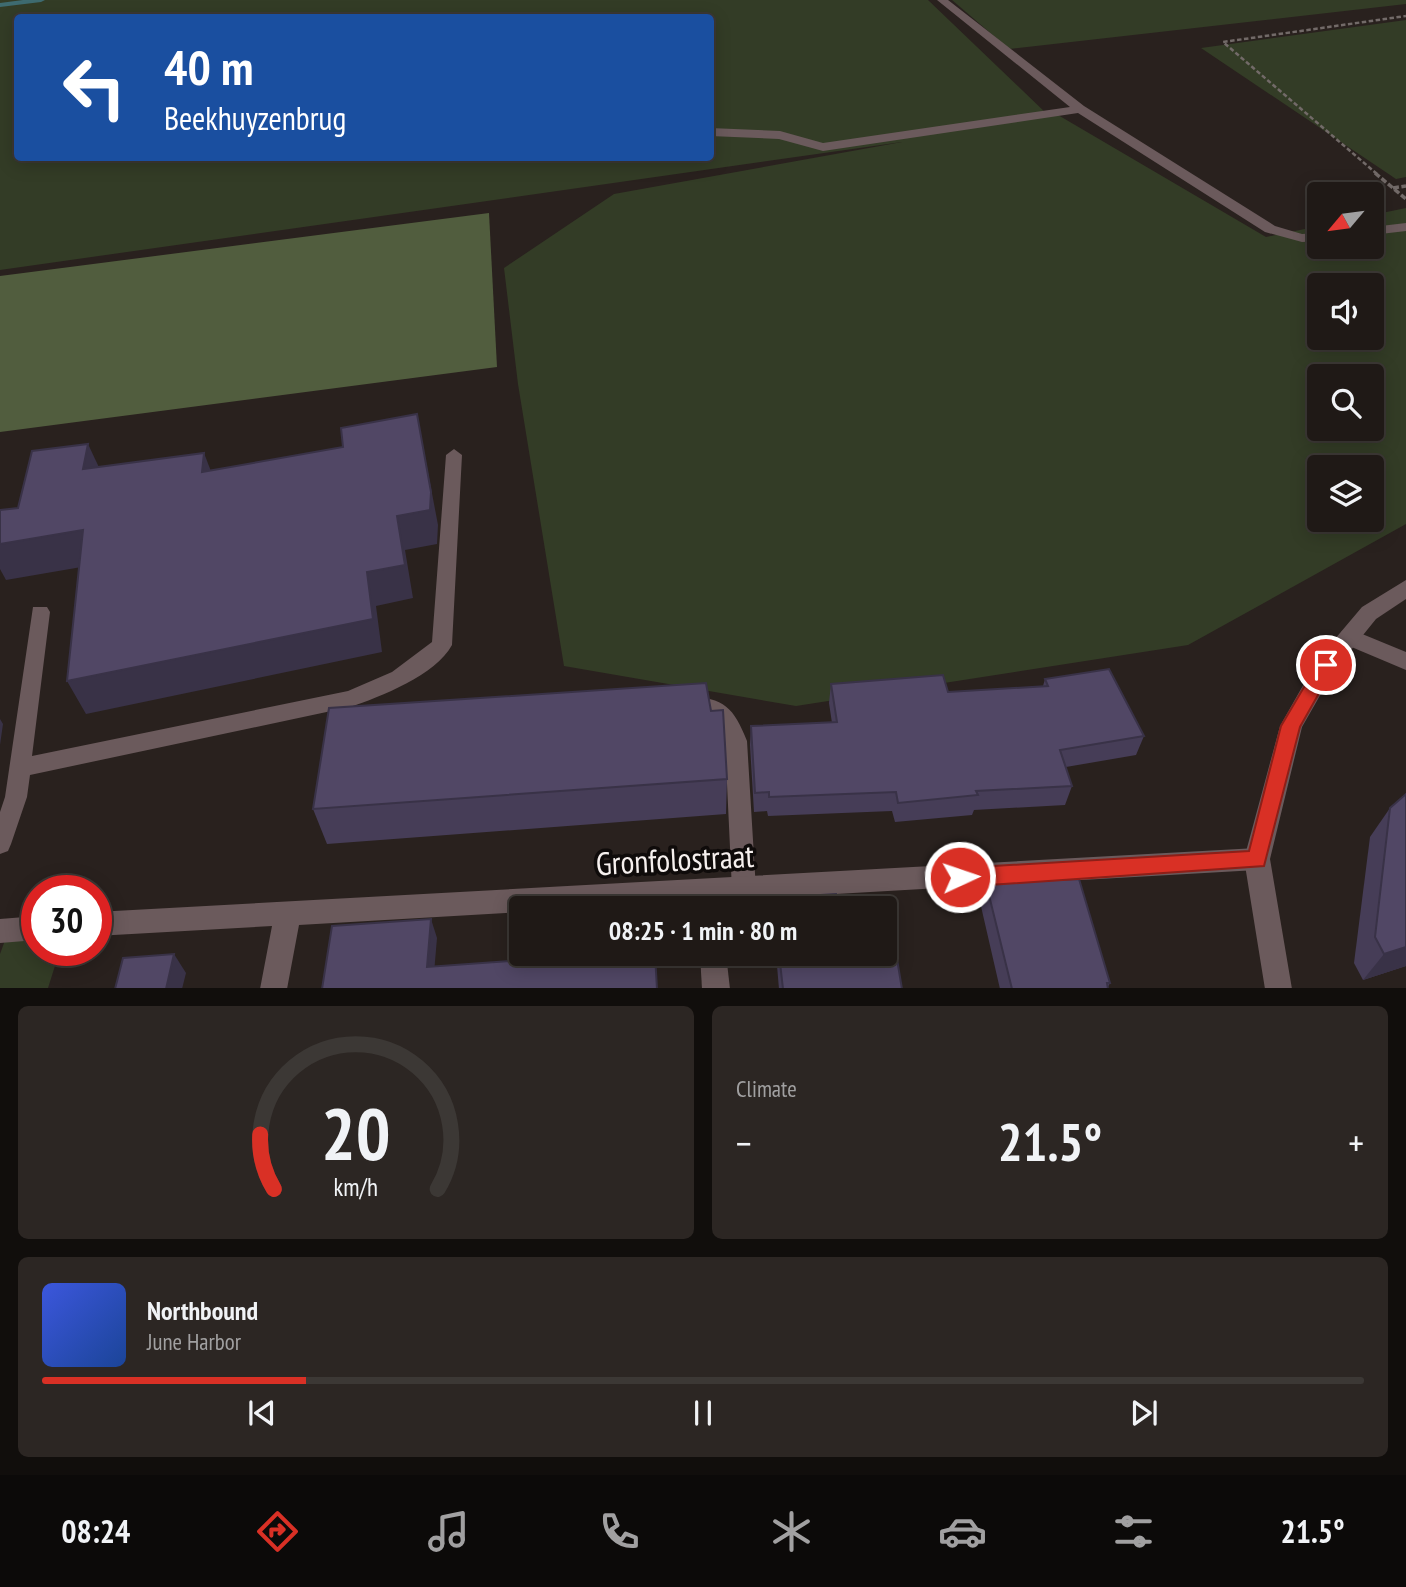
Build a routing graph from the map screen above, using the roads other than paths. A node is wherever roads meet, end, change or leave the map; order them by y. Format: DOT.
graph roads {
  1 [pos="942,0"];
  2 [pos="1080,109"];
  3 [pos="714,132"];
  4 [pos="1406,228"];
  5 [pos="1384,230"];
  6 [pos="1307,238"];
  7 [pos="454,455"];
  8 [pos="1406,588"];
  9 [pos="40,612"];
  10 [pos="1350,637"];
  11 [pos="1406,661"];
  12 [pos="673,706"];
  13 [pos="19,768"];
  14 [pos="0,844"];
  15 [pos="1257,859"];
  16 [pos="744,890"];
  17 [pos="723,896"];
  18 [pos="509,906"];
  19 [pos="288,912"];
  20 [pos="112,923"];
  21 [pos="21,929"];
  22 [pos="0,931"];
  23 [pos="714,966"];
  24 [pos="273,988"];
  25 [pos="716,988"];
  26 [pos="1279,988"];
  1 -- 2 [label="lane"];
  2 -- 3 [label="lane"];
  2 -- 6 [label="lane"];
  4 -- 5 [label="lane"];
  7 -- 13 [label="lane"];
  8 -- 10 [label="street"];
  9 -- 13 [label="lane"];
  10 -- 11 [label="street"];
  10 -- 15 [label="street"];
  12 -- 16 [label="lane"];
  13 -- 14 [label="lane"];
  15 -- 16 [label="street, Gronfolostraat"];
  15 -- 26 [label="street"];
  16 -- 17 [label="street, Gronfolostraat"];
  18 -- 19 [label="street, Gronfolostraat"];
  19 -- 20 [label="street, Gronfolostraat"];
  19 -- 24 [label="street"];
  21 -- 22 [label="street"];
  23 -- 25 [label="street"];
}
